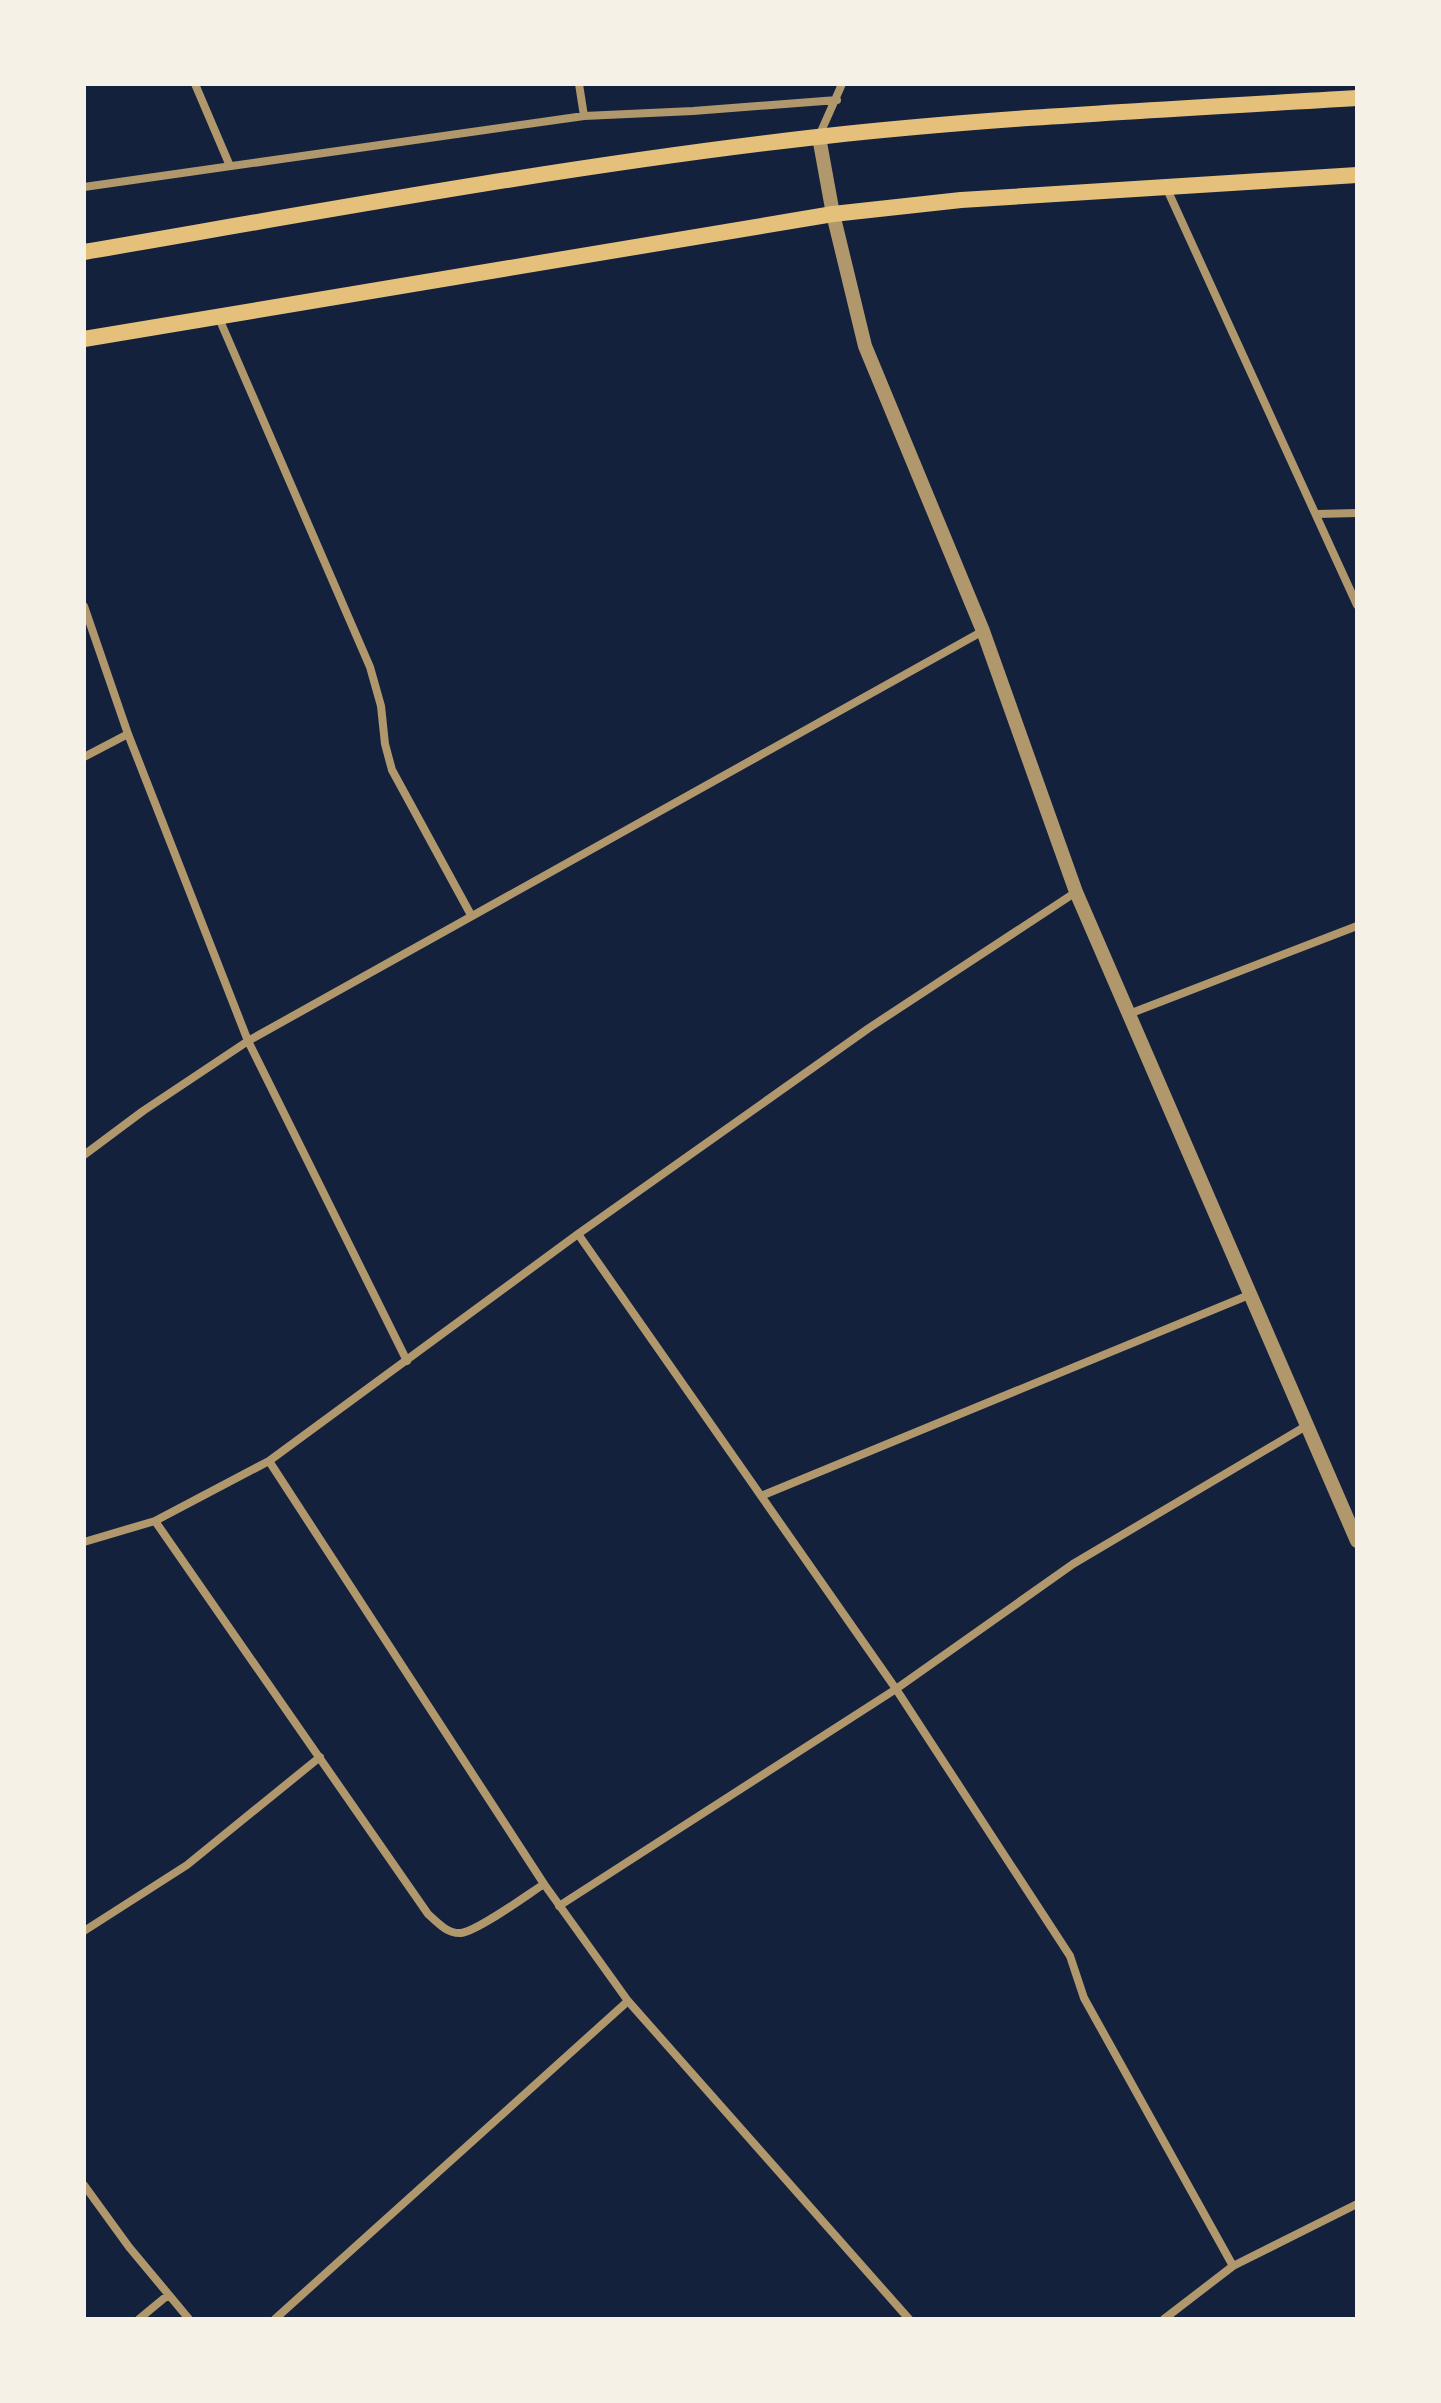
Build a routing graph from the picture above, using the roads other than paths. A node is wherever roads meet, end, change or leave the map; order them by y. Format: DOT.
graph roads {
  1 [pos="195,84"];
  2 [pos="579,84"];
  3 [pos="842,84"];
  4 [pos="1357,98"];
  5 [pos="837,100"];
  6 [pos="584,116"];
  7 [pos="819,137"];
  8 [pos="230,166"];
  9 [pos="1357,175"];
  10 [pos="1166,186"];
  11 [pos="84,187"];
  12 [pos="833,214"];
  13 [pos="84,252"];
  14 [pos="218,316"];
  15 [pos="84,339"];
  16 [pos="1357,513"];
  17 [pos="1317,514"];
  18 [pos="1357,605"];
  19 [pos="84,606"];
  20 [pos="983,631"];
  21 [pos="128,734"];
  22 [pos="84,757"];
  23 [pos="1076,892"];
  24 [pos="471,915"];
  25 [pos="1357,926"];
  26 [pos="1129,1014"];
  27 [pos="248,1041"];
  28 [pos="84,1155"];
  29 [pos="578,1234"];
  30 [pos="1249,1295"];
  31 [pos="407,1361"];
  32 [pos="1306,1426"];
  33 [pos="269,1461"];
  34 [pos="761,1496"];
  35 [pos="155,1521"];
  36 [pos="1357,1541"];
  37 [pos="84,1542"];
  38 [pos="896,1689"];
  39 [pos="320,1757"];
  40 [pos="544,1884"];
  41 [pos="559,1906"];
  42 [pos="84,1931"];
  43 [pos="628,2001"];
  44 [pos="84,2185"];
  45 [pos="1357,2204"];
  46 [pos="1233,2266"];
  47 [pos="168,2295"];
  48 [pos="139,2319"];
  49 [pos="189,2319"];
  50 [pos="275,2319"];
  51 [pos="909,2319"];
  52 [pos="1164,2319"];
  1 -- 8 [label="street"];
  2 -- 6 [label="street"];
  3 -- 5 [label="street"];
  4 -- 7 [label="main road"];
  5 -- 6 [label="street"];
  5 -- 7 [label="street"];
  6 -- 8 [label="street"];
  7 -- 12 [label="street"];
  7 -- 13 [label="main road"];
  8 -- 11 [label="street"];
  9 -- 10 [label="main road"];
  10 -- 12 [label="main road"];
  10 -- 17 [label="street"];
  12 -- 14 [label="main road"];
  12 -- 20 [label="street"];
  14 -- 15 [label="main road"];
  14 -- 24 [label="street"];
  16 -- 17 [label="street"];
  17 -- 18 [label="street"];
  19 -- 21 [label="street"];
  20 -- 23 [label="street"];
  20 -- 24 [label="street"];
  21 -- 22 [label="street"];
  21 -- 27 [label="street"];
  23 -- 26 [label="street"];
  23 -- 29 [label="street"];
  24 -- 27 [label="street"];
  25 -- 26 [label="street"];
  26 -- 30 [label="street"];
  27 -- 28 [label="street"];
  27 -- 31 [label="street"];
  29 -- 31 [label="street"];
  29 -- 34 [label="street"];
  30 -- 32 [label="street"];
  30 -- 34 [label="street"];
  31 -- 33 [label="street"];
  32 -- 36 [label="street"];
  32 -- 38 [label="street"];
  33 -- 35 [label="street"];
  33 -- 40 [label="street"];
  34 -- 38 [label="street"];
  35 -- 37 [label="street"];
  35 -- 39 [label="street"];
  38 -- 41 [label="street"];
  38 -- 46 [label="street"];
  39 -- 40 [label="street"];
  39 -- 42 [label="street"];
  40 -- 41 [label="street"];
  41 -- 43 [label="street"];
  43 -- 50 [label="street"];
  43 -- 51 [label="street"];
  44 -- 47 [label="street"];
  45 -- 46 [label="street"];
  46 -- 52 [label="street"];
  47 -- 48 [label="street"];
  47 -- 49 [label="street"];
}
